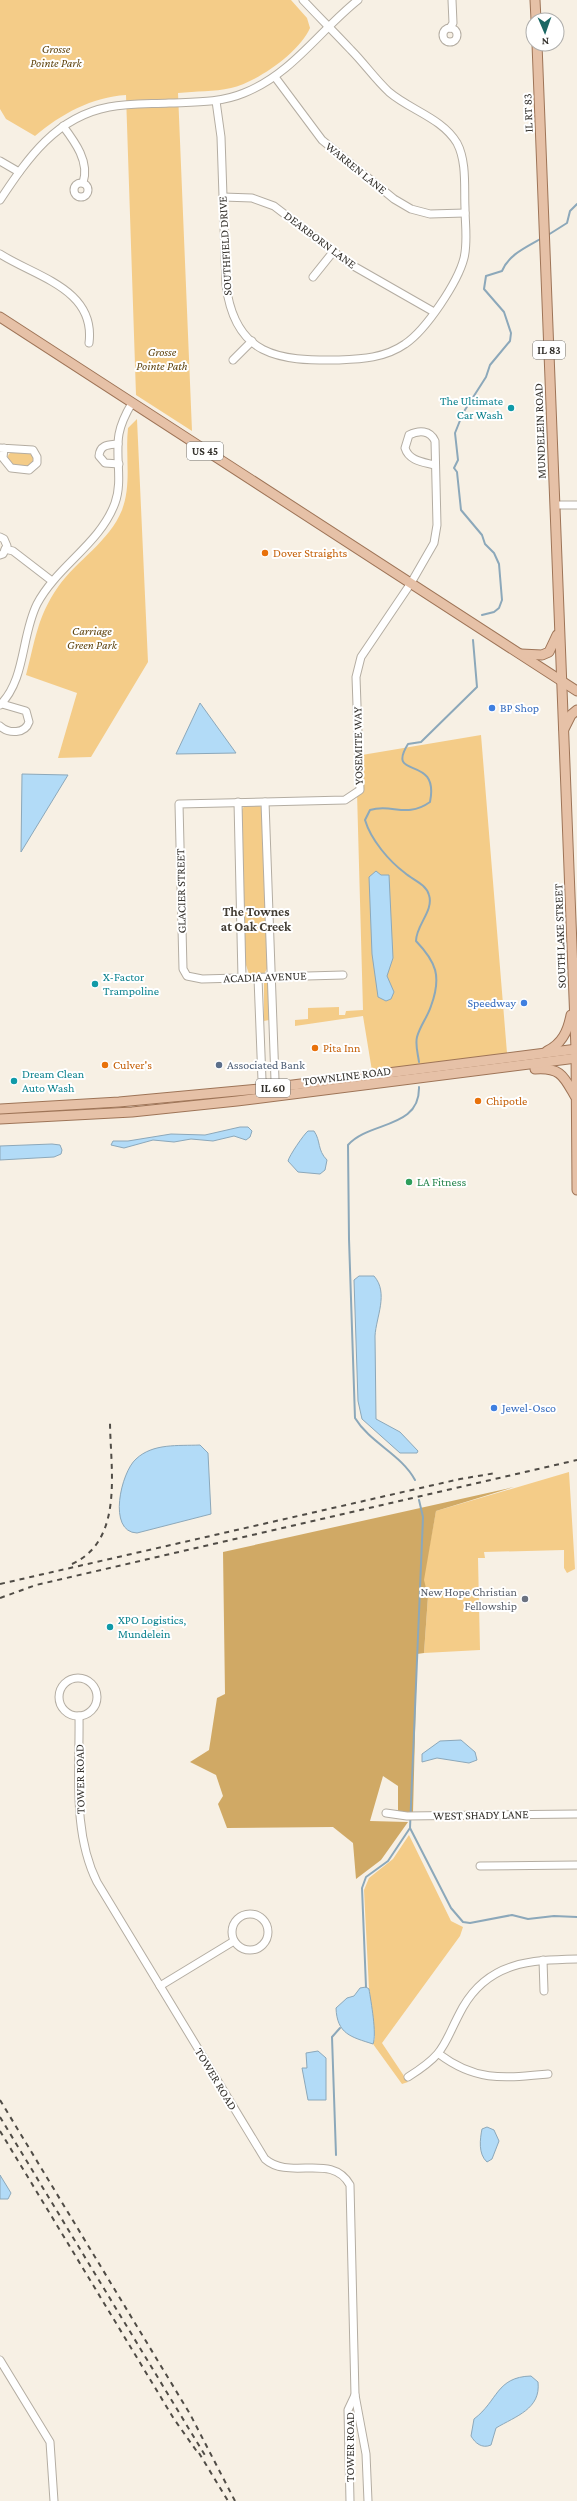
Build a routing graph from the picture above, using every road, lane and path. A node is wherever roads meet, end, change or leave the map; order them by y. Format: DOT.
graph roads {
  1 [pos="303,0"];
  2 [pos="358,0"];
  3 [pos="452,0"];
  4 [pos="535,0"];
  5 [pos="536,12"];
  6 [pos="329,27"];
  7 [pos="450,28"];
  8 [pos="537,52"];
  9 [pos="275,77"];
  10 [pos="216,101"];
  11 [pos="63,126"];
  12 [pos="0,161"];
  13 [pos="19,172"];
  14 [pos="543,180"];
  15 [pos="83,182"];
  16 [pos="223,197"];
  17 [pos="0,200"];
  18 [pos="465,214"];
  19 [pos="333,252"];
  20 [pos="0,254"];
  21 [pos="313,277"];
  22 [pos="434,312"];
  23 [pos="0,317"];
  24 [pos="252,341"];
  25 [pos="89,343"];
  26 [pos="233,360"];
  27 [pos="132,403"];
  28 [pos="118,444"];
  29 [pos="2,448"];
  30 [pos="119,464"];
  31 [pos="434,465"];
  32 [pos="554,505"];
  33 [pos="577,505"];
  34 [pos="0,537"];
  35 [pos="3,552"];
  36 [pos="52,581"];
  37 [pos="411,583"];
  38 [pos="559,629"];
  39 [pos="520,654"];
  40 [pos="562,681"];
  41 [pos="577,691"];
  42 [pos="1,704"];
  43 [pos="577,710"];
  44 [pos="0,726"];
  45 [pos="564,731"];
  46 [pos="238,802"];
  47 [pos="265,802"];
  48 [pos="179,804"];
  49 [pos="344,975"];
  50 [pos="187,976"];
  51 [pos="242,978"];
  52 [pos="258,978"];
  53 [pos="271,978"];
  54 [pos="574,1002"];
  55 [pos="544,1053"];
  56 [pos="576,1053"];
  57 [pos="502,1068"];
  58 [pos="269,1088"];
  59 [pos="576,1099"];
  60 [pos="0,1109"];
  61 [pos="0,1119"];
  62 [pos="577,1190"];
  63 [pos="79,1716"];
  64 [pos="386,1813"];
  65 [pos="577,1814"];
  66 [pos="577,1865"];
  67 [pos="480,1866"];
  68 [pos="234,1941"];
  69 [pos="577,1959"];
  70 [pos="543,1960"];
  71 [pos="160,1986"];
  72 [pos="544,1991"];
  73 [pos="439,2054"];
  74 [pos="548,2074"];
  75 [pos="408,2077"];
  76 [pos="0,2360"];
  77 [pos="355,2395"];
  78 [pos="54,2501"];
  79 [pos="350,2501"];
  80 [pos="368,2501"];
  1 -- 6 [label="street, SOUTHFIELD DRIVE"];
  2 -- 6 [label="street"];
  3 -- 7 [label="street"];
  4 -- 5 [label="main road"];
  6 -- 9 [label="street"];
  6 -- 18 [label="street, SOUTHFIELD DRIVE"];
  8 -- 14 [label="main road, IL RT 83 / IL 83"];
  9 -- 10 [label="street"];
  9 -- 18 [label="street, WARREN LANE"];
  10 -- 11 [label="street"];
  10 -- 16 [label="street, SOUTHFIELD DRIVE"];
  11 -- 13 [label="street"];
  11 -- 15 [label="street"];
  12 -- 13 [label="street"];
  13 -- 17 [label="street"];
  14 -- 32 [label="main road, MUNDELEIN ROAD / IL 83"];
  16 -- 19 [label="street, DEARBORN LANE"];
  16 -- 24 [label="street, SOUTHFIELD DRIVE"];
  18 -- 22 [label="street, SOUTHFIELD DRIVE"];
  19 -- 21 [label="street"];
  19 -- 22 [label="street, DEARBORN LANE"];
  20 -- 25 [label="street"];
  22 -- 24 [label="street, SOUTHFIELD DRIVE"];
  23 -- 27 [label="main road, US 45"];
  24 -- 26 [label="street"];
  27 -- 28 [label="street"];
  27 -- 37 [label="main road, US 45"];
  28 -- 30 [label="street"];
  28 -- 30 [label="street"];
  29 -- 29 [label="street"];
  30 -- 36 [label="street"];
  31 -- 31 [label="street"];
  31 -- 37 [label="street"];
  32 -- 33 [label="street"];
  32 -- 38 [label="main road, MUNDELEIN ROAD / IL 83"];
  34 -- 35 [label="street"];
  35 -- 36 [label="street"];
  36 -- 42 [label="street"];
  37 -- 39 [label="main road, US 45"];
  37 -- 47 [label="street, YOSEMITE WAY"];
  38 -- 39 [label="main road"];
  38 -- 40 [label="main road, MUNDELEIN ROAD / IL 83"];
  39 -- 40 [label="main road, US 45"];
  40 -- 41 [label="main road"];
  40 -- 45 [label="main road, SOUTH LAKE STREET"];
  42 -- 44 [label="street"];
  43 -- 45 [label="main road"];
  45 -- 54 [label="main road, SOUTH LAKE STREET"];
  46 -- 47 [label="street, YOSEMITE WAY"];
  46 -- 48 [label="street, YOSEMITE WAY"];
  46 -- 51 [label="street"];
  47 -- 53 [label="street"];
  48 -- 50 [label="street, GLACIER STREET"];
  49 -- 53 [label="street, ACADIA AVENUE"];
  50 -- 51 [label="street, ACADIA AVENUE"];
  51 -- 52 [label="street, ACADIA AVENUE"];
  52 -- 53 [label="street, ACADIA AVENUE"];
  52 -- 58 [label="street"];
  53 -- 58 [label="street"];
  54 -- 55 [label="main road"];
  54 -- 56 [label="main road, SOUTH LAKE STREET"];
  55 -- 56 [label="main road, TOWNLINE ROAD / IL 60"];
  55 -- 58 [label="main road, TOWNLINE ROAD / IL 60"];
  56 -- 57 [label="main road, TOWNLINE ROAD / IL 60"];
  56 -- 59 [label="main road, SOUTH LAKE STREET"];
  57 -- 59 [label="main road"];
  57 -- 61 [label="main road, TOWNLINE ROAD / IL 60"];
  58 -- 60 [label="main road, TOWNLINE ROAD / IL 60"];
  59 -- 62 [label="main road, SOUTH LAKE STREET"];
  63 -- 63 [label="street"];
  63 -- 71 [label="street, TOWER ROAD"];
  64 -- 65 [label="street, WEST SHADY LANE"];
  66 -- 67 [label="street"];
  68 -- 68 [label="street"];
  68 -- 71 [label="street"];
  69 -- 70 [label="street"];
  70 -- 72 [label="street"];
  70 -- 73 [label="street"];
  71 -- 77 [label="street, TOWER ROAD"];
  73 -- 74 [label="street"];
  73 -- 75 [label="street"];
  76 -- 78 [label="street"];
  77 -- 79 [label="street, TOWER ROAD"];
  77 -- 80 [label="street, TOWER ROAD"];
}
